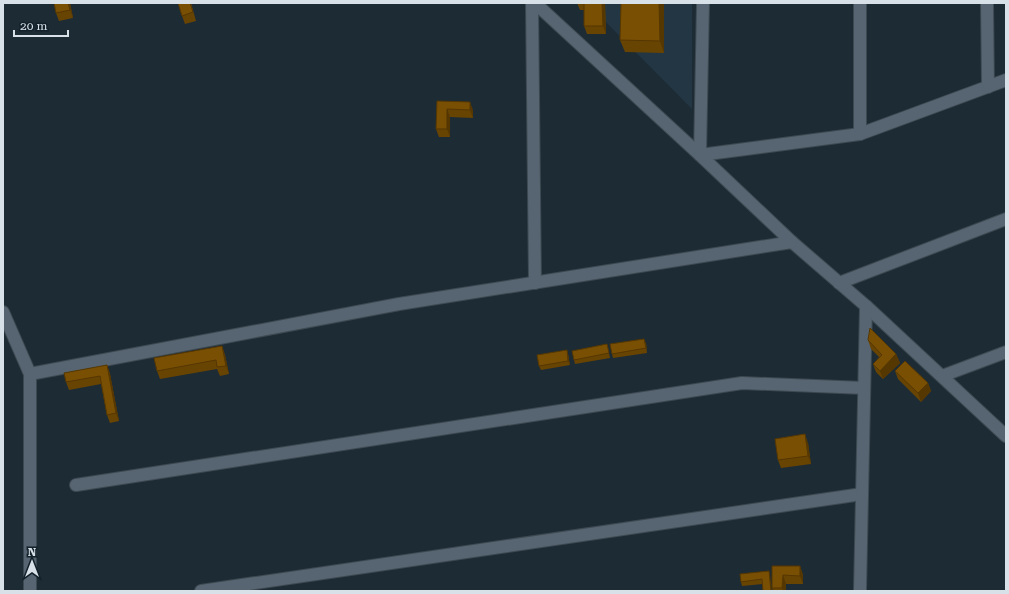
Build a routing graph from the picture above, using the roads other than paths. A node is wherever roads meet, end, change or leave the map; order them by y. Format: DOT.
graph roads {
  1 [pos="532,3"];
  2 [pos="535,3"];
  3 [pos="703,3"];
  4 [pos="860,3"];
  5 [pos="988,3"];
  6 [pos="1006,80"];
  7 [pos="988,87"];
  8 [pos="860,134"];
  9 [pos="700,155"];
  10 [pos="1006,219"];
  11 [pos="792,242"];
  12 [pos="535,283"];
  13 [pos="839,283"];
  14 [pos="866,306"];
  15 [pos="3,312"];
  16 [pos="1006,352"];
  17 [pos="30,374"];
  18 [pos="942,376"];
  19 [pos="864,388"];
  20 [pos="1006,436"];
  21 [pos="76,485"];
  22 [pos="862,494"];
  23 [pos="30,591"];
  24 [pos="201,591"];
  25 [pos="860,591"];
  1 -- 12 [label="street"];
  2 -- 9 [label="street"];
  3 -- 9 [label="street"];
  4 -- 8 [label="street"];
  5 -- 7 [label="street"];
  6 -- 7 [label="street"];
  7 -- 8 [label="street"];
  8 -- 9 [label="street"];
  9 -- 11 [label="street"];
  10 -- 13 [label="street"];
  11 -- 12 [label="street"];
  11 -- 13 [label="street"];
  12 -- 17 [label="street"];
  13 -- 14 [label="street"];
  14 -- 18 [label="street"];
  14 -- 19 [label="street"];
  15 -- 17 [label="street"];
  16 -- 18 [label="street"];
  17 -- 23 [label="street"];
  18 -- 20 [label="street"];
  19 -- 21 [label="street"];
  19 -- 22 [label="street"];
  22 -- 24 [label="street"];
  22 -- 25 [label="street"];
}
